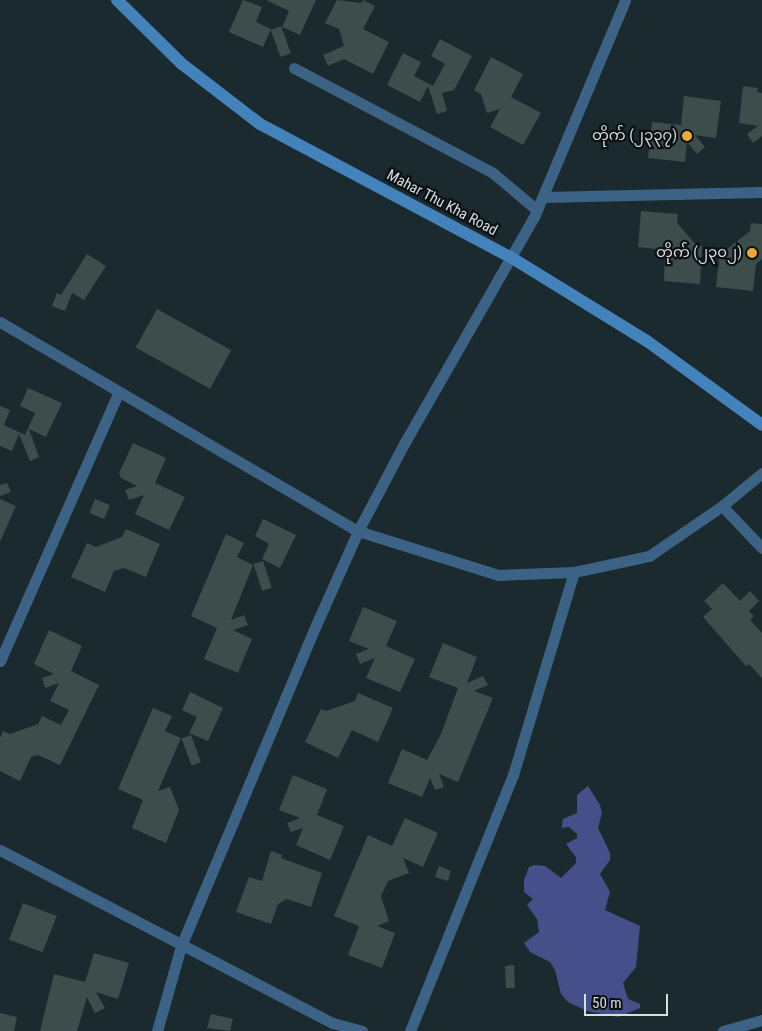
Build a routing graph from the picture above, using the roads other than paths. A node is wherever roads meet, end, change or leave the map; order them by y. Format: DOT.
graph roads {
  1 [pos="117,0"];
  2 [pos="625,0"];
  3 [pos="294,68"];
  4 [pos="762,192"];
  5 [pos="544,197"];
  6 [pos="537,210"];
  7 [pos="512,258"];
  8 [pos="0,322"];
  9 [pos="118,392"];
  10 [pos="762,424"];
  11 [pos="762,473"];
  12 [pos="722,506"];
  13 [pos="358,531"];
  14 [pos="762,548"];
  15 [pos="574,572"];
  16 [pos="0,661"];
  17 [pos="0,850"];
  18 [pos="181,946"];
  19 [pos="762,1020"];
  20 [pos="332,1027"];
  21 [pos="157,1031"];
  22 [pos="362,1031"];
  23 [pos="410,1031"];
  24 [pos="723,1031"];
  1 -- 7 [label="main road, Mahar Thu Kha Road"];
  2 -- 5 [label="street"];
  3 -- 6 [label="street"];
  4 -- 5 [label="street"];
  5 -- 6 [label="street"];
  6 -- 7 [label="street"];
  7 -- 10 [label="main road, Mahar Thu Kha Road"];
  7 -- 13 [label="street"];
  8 -- 9 [label="street"];
  9 -- 13 [label="street"];
  9 -- 16 [label="street"];
  11 -- 12 [label="street"];
  12 -- 14 [label="street"];
  12 -- 15 [label="street"];
  13 -- 15 [label="street"];
  13 -- 18 [label="street"];
  15 -- 23 [label="street"];
  17 -- 18 [label="street"];
  18 -- 20 [label="street"];
  18 -- 21 [label="street"];
  19 -- 24 [label="street"];
  20 -- 22 [label="street"];
}
